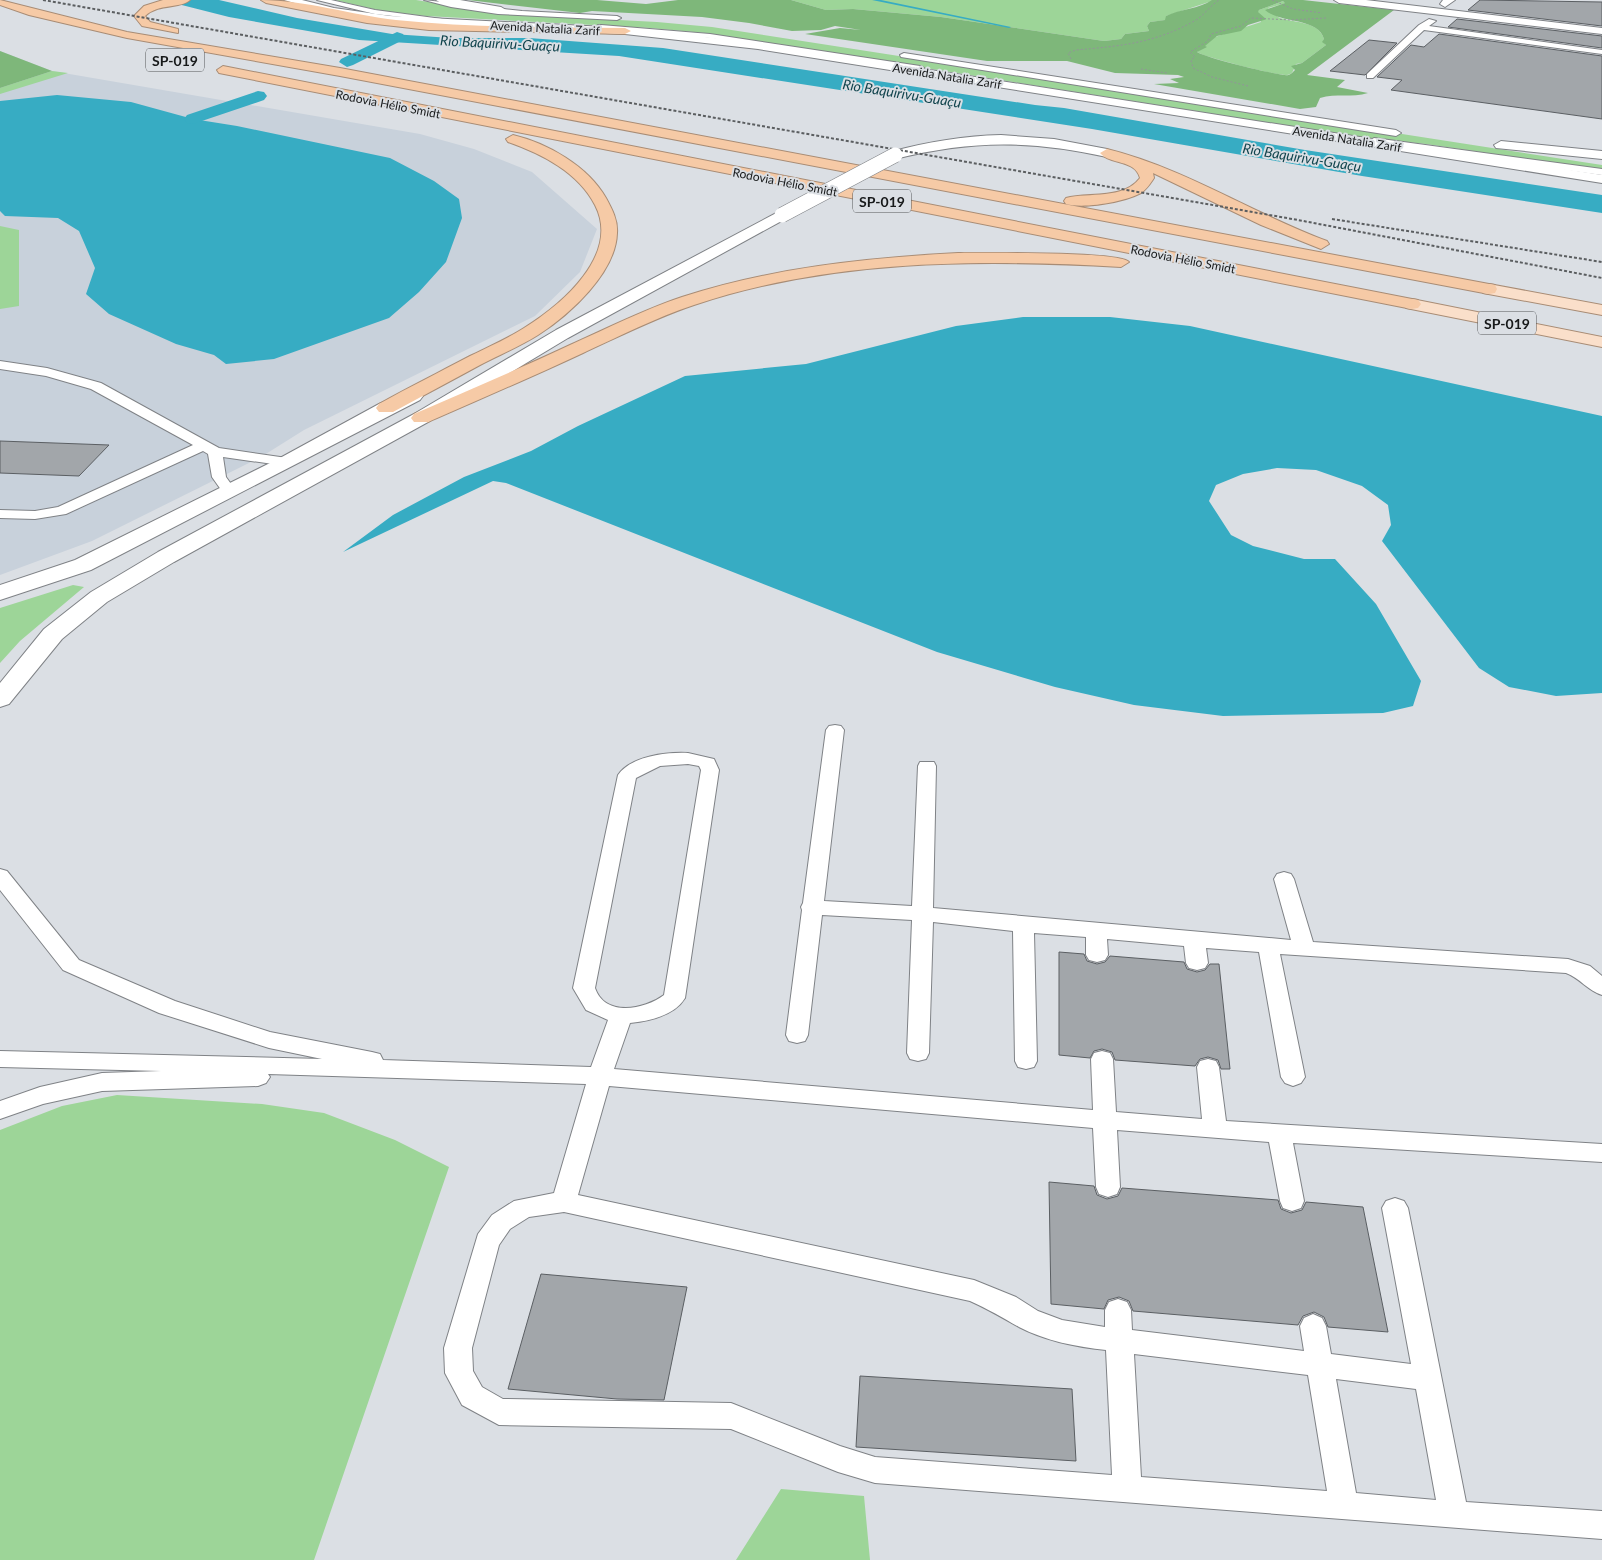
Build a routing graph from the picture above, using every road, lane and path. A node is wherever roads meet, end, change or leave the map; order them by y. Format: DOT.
graph roads {
  1 [pos="185,0"];
  2 [pos="266,0"];
  3 [pos="289,0"];
  4 [pos="321,0"];
  5 [pos="428,0"];
  6 [pos="441,0"];
  7 [pos="1219,0"];
  8 [pos="1272,0"];
  9 [pos="1339,0"];
  10 [pos="0,1"];
  11 [pos="1448,2"];
  12 [pos="1415,7"];
  13 [pos="1326,13"];
  14 [pos="635,17"];
  15 [pos="1330,17"];
  16 [pos="1437,17"];
  17 [pos="1602,22"];
  18 [pos="624,25"];
  19 [pos="1422,28"];
  20 [pos="650,29"];
  21 [pos="1602,31"];
  22 [pos="1602,52"];
  23 [pos="896,53"];
  24 [pos="1075,63"];
  25 [pos="209,67"];
  26 [pos="1138,68"];
  27 [pos="340,72"];
  28 [pos="1170,76"];
  29 [pos="1370,76"];
  30 [pos="1249,91"];
  31 [pos="352,97"];
  32 [pos="1406,132"];
  33 [pos="1107,153"];
  34 [pos="1602,156"];
  35 [pos="1602,162"];
  36 [pos="1602,172"];
  37 [pos="1602,179"];
  38 [pos="948,187"];
  39 [pos="1489,288"];
  40 [pos="1412,304"];
  41 [pos="1602,310"];
  42 [pos="562,334"];
  43 [pos="1602,342"];
  44 [pos="0,365"];
  45 [pos="386,408"];
  46 [pos="421,418"];
  47 [pos="209,448"];
  48 [pos="287,462"];
  49 [pos="229,491"];
  50 [pos="0,514"];
  51 [pos="0,593"];
  52 [pos="0,699"];
  53 [pos="835,730"];
  54 [pos="928,766"];
  55 [pos="0,876"];
  56 [pos="1284,879"];
  57 [pos="811,907"];
  58 [pos="923,914"];
  59 [pos="1023,925"];
  60 [pos="1096,932"];
  61 [pos="1194,940"];
  62 [pos="1268,946"];
  63 [pos="1304,949"];
  64 [pos="1097,955"];
  65 [pos="1197,963"];
  66 [pos="1602,987"];
  67 [pos="621,1016"];
  68 [pos="797,1035"];
  69 [pos="918,1053"];
  70 [pos="0,1059"];
  71 [pos="1102,1059"];
  72 [pos="1026,1061"];
  73 [pos="1208,1067"];
  74 [pos="422,1070"];
  75 [pos="600,1076"];
  76 [pos="1293,1077"];
  77 [pos="0,1110"];
  78 [pos="1105,1120"];
  79 [pos="1215,1128"];
  80 [pos="1280,1132"];
  81 [pos="1602,1153"];
  82 [pos="1108,1187"];
  83 [pos="1292,1201"];
  84 [pos="564,1202"];
  85 [pos="1395,1208"];
  86 [pos="1118,1310"];
  87 [pos="1313,1326"];
  88 [pos="1119,1340"];
  89 [pos="1320,1364"];
  90 [pos="1428,1378"];
  91 [pos="1127,1489"];
  92 [pos="1344,1506"];
  93 [pos="1454,1514"];
  94 [pos="1602,1525"];
  1 -- 27 [label="highway"];
  2 -- 18 [label="highway"];
  3 -- 18 [label="main road, Avenida Natalia Zarif"];
  4 -- 20 [label="lane"];
  5 -- 18 [label="lane"];
  6 -- 14 [label="main road, Avenida Natalia Zarif"];
  7 -- 24 [label="path"];
  8 -- 13 [label="path"];
  9 -- 12 [label="main road"];
  10 -- 27 [label="highway, Rodovia Hélio Smidt / SP-019"];
  11 -- 12 [label="main road"];
  11 -- 17 [label="main road"];
  12 -- 16 [label="main road"];
  15 -- 30 [label="path"];
  16 -- 19 [label="lane"];
  16 -- 21 [label="main road"];
  18 -- 20 [label="lane"];
  18 -- 37 [label="main road, Avenida Natalia Zarif"];
  19 -- 22 [label="lane"];
  19 -- 29 [label="lane"];
  20 -- 36 [label="lane"];
  23 -- 32 [label="main road, Avenida Natalia Zarif"];
  25 -- 31 [label="highway, Rodovia Hélio Smidt / SP-019"];
  26 -- 28 [label="path"];
  27 -- 38 [label="highway, Rodovia Hélio Smidt / SP-019"];
  31 -- 40 [label="highway, Rodovia Hélio Smidt / SP-019"];
  31 -- 45 [label="highway"];
  33 -- 38 [label="highway"];
  33 -- 39 [label="highway"];
  33 -- 42 [label="main road, bridge"];
  34 -- 35 [label="main road"];
  38 -- 39 [label="highway, Rodovia Hélio Smidt / SP-019"];
  39 -- 41 [label="main road, Rodovia Hélio Smidt / SP-019"];
  40 -- 43 [label="main road, Rodovia Hélio Smidt / SP-019"];
  40 -- 46 [label="highway"];
  42 -- 45 [label="main road"];
  42 -- 46 [label="main road"];
  44 -- 47 [label="lane"];
  45 -- 48 [label="main road"];
  46 -- 52 [label="main road"];
  47 -- 48 [label="lane"];
  47 -- 49 [label="lane"];
  47 -- 50 [label="lane"];
  48 -- 49 [label="main road"];
  49 -- 51 [label="main road"];
  53 -- 57 [label="lane"];
  54 -- 58 [label="lane"];
  55 -- 74 [label="lane"];
  56 -- 63 [label="lane"];
  57 -- 58 [label="lane"];
  57 -- 68 [label="lane"];
  58 -- 59 [label="lane"];
  58 -- 69 [label="lane"];
  59 -- 60 [label="lane"];
  59 -- 72 [label="lane"];
  60 -- 61 [label="lane"];
  60 -- 64 [label="lane"];
  61 -- 62 [label="lane"];
  61 -- 65 [label="lane"];
  62 -- 63 [label="lane"];
  62 -- 76 [label="lane"];
  63 -- 66 [label="lane"];
  67 -- 67 [label="lane"];
  67 -- 75 [label="lane"];
  70 -- 74 [label="lane"];
  71 -- 78 [label="lane"];
  73 -- 79 [label="lane"];
  74 -- 75 [label="lane"];
  74 -- 77 [label="lane"];
  75 -- 78 [label="lane"];
  75 -- 84 [label="lane"];
  78 -- 79 [label="lane"];
  78 -- 82 [label="lane"];
  79 -- 80 [label="lane"];
  80 -- 81 [label="lane"];
  80 -- 83 [label="lane"];
  84 -- 88 [label="lane"];
  84 -- 91 [label="lane"];
  85 -- 90 [label="lane"];
  86 -- 88 [label="lane"];
  87 -- 89 [label="lane"];
  88 -- 89 [label="lane"];
  88 -- 91 [label="lane"];
  89 -- 90 [label="lane"];
  89 -- 92 [label="lane"];
  90 -- 93 [label="lane"];
  91 -- 92 [label="lane"];
  92 -- 93 [label="lane"];
  93 -- 94 [label="lane"];
}
